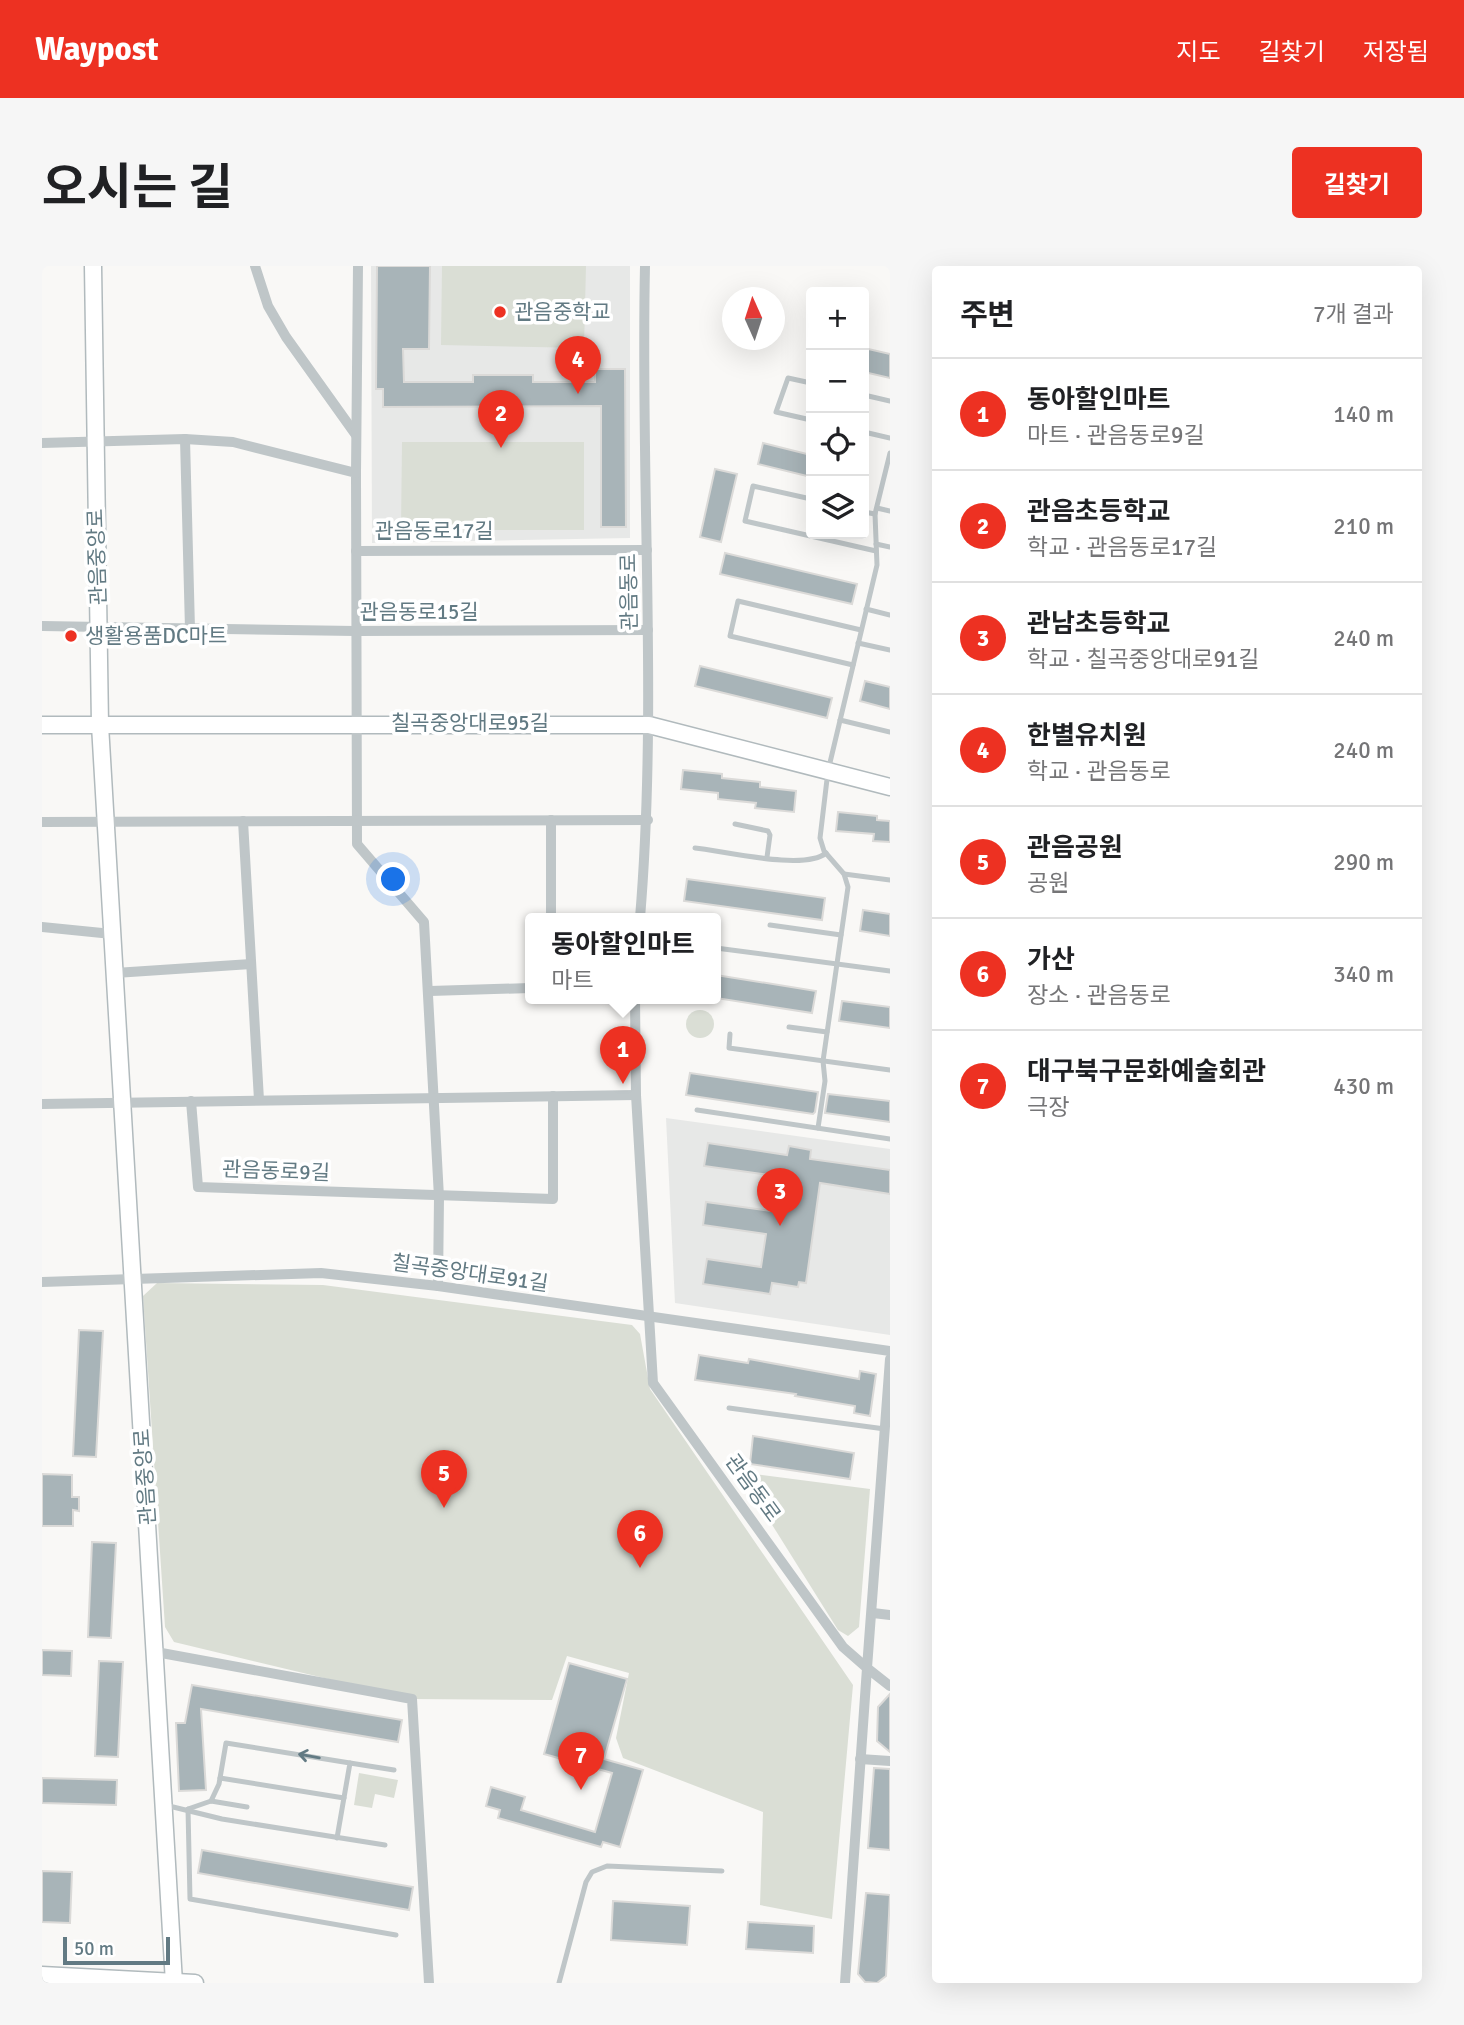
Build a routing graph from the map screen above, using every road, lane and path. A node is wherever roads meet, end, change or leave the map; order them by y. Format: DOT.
graph roads {
  1 [pos="93,266"];
  2 [pos="255,266"];
  3 [pos="358,266"];
  4 [pos="645,266"];
  5 [pos="806,382"];
  6 [pos="869,396"];
  7 [pos="890,401"];
  8 [pos="806,419"];
  9 [pos="869,433"];
  10 [pos="356,435"];
  11 [pos="890,438"];
  12 [pos="185,439"];
  13 [pos="42,443"];
  14 [pos="93,444"];
  15 [pos="890,453"];
  16 [pos="356,473"];
  17 [pos="806,498"];
  18 [pos="876,511"];
  19 [pos="890,511"];
  20 [pos="869,512"];
  21 [pos="806,533"];
  22 [pos="836,539"];
  23 [pos="876,547"];
  24 [pos="890,547"];
  25 [pos="647,550"];
  26 [pos="356,551"];
  27 [pos="866,609"];
  28 [pos="890,615"];
  29 [pos="42,626"];
  30 [pos="100,626"];
  31 [pos="190,629"];
  32 [pos="648,630"];
  33 [pos="355,631"];
  34 [pos="861,631"];
  35 [pos="858,643"];
  36 [pos="890,650"];
  37 [pos="853,665"];
  38 [pos="840,720"];
  39 [pos="356,723"];
  40 [pos="42,725"];
  41 [pos="100,725"];
  42 [pos="649,725"];
  43 [pos="890,732"];
  44 [pos="828,771"];
  45 [pos="890,787"];
  46 [pos="551,820"];
  47 [pos="648,820"];
  48 [pos="105,821"];
  49 [pos="243,821"];
  50 [pos="42,822"];
  51 [pos="356,822"];
  52 [pos="735,824"];
  53 [pos="695,848"];
  54 [pos="826,853"];
  55 [pos="767,857"];
  56 [pos="844,874"];
  57 [pos="890,880"];
  58 [pos="551,913"];
  59 [pos="640,913"];
  60 [pos="770,925"];
  61 [pos="42,927"];
  62 [pos="112,934"];
  63 [pos="841,935"];
  64 [pos="721,949"];
  65 [pos="837,963"];
  66 [pos="251,964"];
  67 [pos="890,971"];
  68 [pos="115,973"];
  69 [pos="525,988"];
  70 [pos="430,991"];
  71 [pos="635,1004"];
  72 [pos="789,1027"];
  73 [pos="827,1032"];
  74 [pos="730,1034"];
  75 [pos="823,1060"];
  76 [pos="890,1070"];
  77 [pos="636,1095"];
  78 [pos="553,1096"];
  79 [pos="435,1097"];
  80 [pos="259,1100"];
  81 [pos="191,1101"];
  82 [pos="121,1102"];
  83 [pos="42,1104"];
  84 [pos="696,1110"];
  85 [pos="818,1128"];
  86 [pos="890,1139"];
  87 [pos="439,1197"];
  88 [pos="133,1277"];
  89 [pos="42,1282"];
  90 [pos="438,1286"];
  91 [pos="648,1318"];
  92 [pos="890,1351"];
  93 [pos="890,1359"];
  94 [pos="729,1408"];
  95 [pos="887,1425"];
  96 [pos="873,1613"];
  97 [pos="890,1615"];
  98 [pos="156,1653"];
  99 [pos="867,1668"];
  100 [pos="890,1686"];
  101 [pos="860,1759"];
  102 [pos="890,1761"];
  103 [pos="350,1763"];
  104 [pos="394,1770"];
  105 [pos="220,1777"];
  106 [pos="344,1798"];
  107 [pos="211,1801"];
  108 [pos="162,1805"];
  109 [pos="247,1807"];
  110 [pos="188,1809"];
  111 [pos="337,1838"];
  112 [pos="385,1845"];
  113 [pos="722,1871"];
  114 [pos="396,1935"];
  115 [pos="42,1975"];
  116 [pos="174,1982"];
  117 [pos="195,1983"];
  118 [pos="429,1983"];
  119 [pos="559,1983"];
  120 [pos="845,1983"];
  1 -- 14 [label="main road, 관음중앙로"];
  2 -- 10 [label="street"];
  3 -- 10 [label="street, 관음동로17길"];
  4 -- 25 [label="street, 관음동로"];
  5 -- 8 [label="lane"];
  6 -- 7 [label="lane"];
  9 -- 11 [label="lane"];
  10 -- 16 [label="street, 관음동로17길"];
  12 -- 14 [label="street"];
  12 -- 16 [label="street"];
  12 -- 31 [label="street"];
  13 -- 14 [label="street"];
  14 -- 30 [label="main road, 관음중앙로"];
  15 -- 18 [label="lane"];
  16 -- 26 [label="street, 관음동로17길"];
  17 -- 21 [label="lane"];
  18 -- 19 [label="lane"];
  18 -- 20 [label="lane"];
  18 -- 23 [label="lane"];
  22 -- 23 [label="lane"];
  23 -- 24 [label="lane"];
  23 -- 27 [label="lane"];
  25 -- 26 [label="street, 관음동로17길"];
  25 -- 32 [label="street, 관음동로"];
  26 -- 33 [label="street"];
  27 -- 28 [label="lane"];
  27 -- 34 [label="lane"];
  29 -- 30 [label="street, 관음동로15길"];
  30 -- 31 [label="street, 관음동로15길"];
  30 -- 41 [label="main road, 관음중앙로"];
  31 -- 33 [label="street, 관음동로15길"];
  32 -- 33 [label="street, 관음동로15길"];
  32 -- 42 [label="street, 관음동로"];
  33 -- 39 [label="street"];
  34 -- 35 [label="lane"];
  34 -- 37 [label="lane"];
  35 -- 36 [label="lane"];
  35 -- 37 [label="lane"];
  37 -- 38 [label="lane"];
  38 -- 43 [label="lane"];
  38 -- 44 [label="lane"];
  39 -- 41 [label="main road, 칠곡중앙대로95길"];
  39 -- 42 [label="main road, 칠곡중앙대로95길"];
  39 -- 51 [label="street"];
  40 -- 41 [label="main road, 칠곡중앙대로95길"];
  41 -- 48 [label="main road, 관음중앙로"];
  42 -- 44 [label="main road, 칠곡중앙대로95길"];
  42 -- 47 [label="street, 관음동로"];
  44 -- 45 [label="main road, 칠곡중앙대로95길"];
  44 -- 54 [label="lane"];
  46 -- 47 [label="street"];
  46 -- 51 [label="street"];
  46 -- 58 [label="street"];
  47 -- 59 [label="street, 관음동로"];
  48 -- 49 [label="street"];
  48 -- 50 [label="street"];
  48 -- 62 [label="main road, 관음중앙로"];
  49 -- 51 [label="street"];
  49 -- 66 [label="street"];
  51 -- 70 [label="street"];
  52 -- 55 [label="lane"];
  53 -- 55 [label="lane"];
  54 -- 55 [label="lane"];
  54 -- 56 [label="lane"];
  56 -- 57 [label="lane"];
  56 -- 63 [label="lane"];
  60 -- 63 [label="lane"];
  61 -- 62 [label="street"];
  62 -- 68 [label="main road, 관음중앙로"];
  63 -- 65 [label="lane"];
  64 -- 65 [label="lane"];
  65 -- 67 [label="lane"];
  65 -- 73 [label="lane"];
  66 -- 68 [label="street"];
  66 -- 80 [label="street"];
  68 -- 82 [label="main road, 관음중앙로"];
  69 -- 70 [label="street"];
  70 -- 79 [label="street"];
  71 -- 77 [label="street, 관음동로"];
  72 -- 73 [label="lane"];
  73 -- 75 [label="lane"];
  74 -- 75 [label="lane"];
  75 -- 76 [label="lane"];
  75 -- 85 [label="lane"];
  77 -- 78 [label="street"];
  77 -- 91 [label="street, 관음동로"];
  78 -- 79 [label="street"];
  78 -- 87 [label="street, 관음동로9길"];
  79 -- 80 [label="street"];
  79 -- 87 [label="street"];
  80 -- 81 [label="street"];
  81 -- 82 [label="street"];
  81 -- 87 [label="street, 관음동로9길"];
  82 -- 83 [label="street"];
  82 -- 88 [label="main road, 관음중앙로"];
  84 -- 85 [label="lane"];
  85 -- 86 [label="lane"];
  87 -- 90 [label="street"];
  88 -- 89 [label="street, 칠곡중앙대로91길"];
  88 -- 90 [label="street, 칠곡중앙대로91길"];
  88 -- 98 [label="main road, 관음중앙로"];
  90 -- 91 [label="street, 칠곡중앙대로91길"];
  91 -- 92 [label="street, 칠곡중앙대로91길"];
  91 -- 99 [label="street, 관음동로"];
  93 -- 95 [label="street"];
  94 -- 95 [label="lane"];
  95 -- 96 [label="street"];
  96 -- 97 [label="street"];
  96 -- 99 [label="street"];
  98 -- 108 [label="main road, 관음중앙로"];
  98 -- 118 [label="street"];
  99 -- 100 [label="street, 관음동로"];
  99 -- 101 [label="street"];
  101 -- 102 [label="street"];
  101 -- 120 [label="street"];
  103 -- 104 [label="lane"];
  103 -- 105 [label="lane, one-way"];
  103 -- 106 [label="lane"];
  105 -- 106 [label="lane"];
  105 -- 107 [label="lane"];
  106 -- 111 [label="lane"];
  107 -- 109 [label="lane"];
  107 -- 110 [label="lane"];
  108 -- 110 [label="lane"];
  108 -- 116 [label="main road, 관음중앙로"];
  110 -- 111 [label="lane"];
  110 -- 114 [label="lane"];
  111 -- 112 [label="lane"];
  113 -- 119 [label="lane"];
  115 -- 116 [label="main road"];
  116 -- 117 [label="main road"];
}
